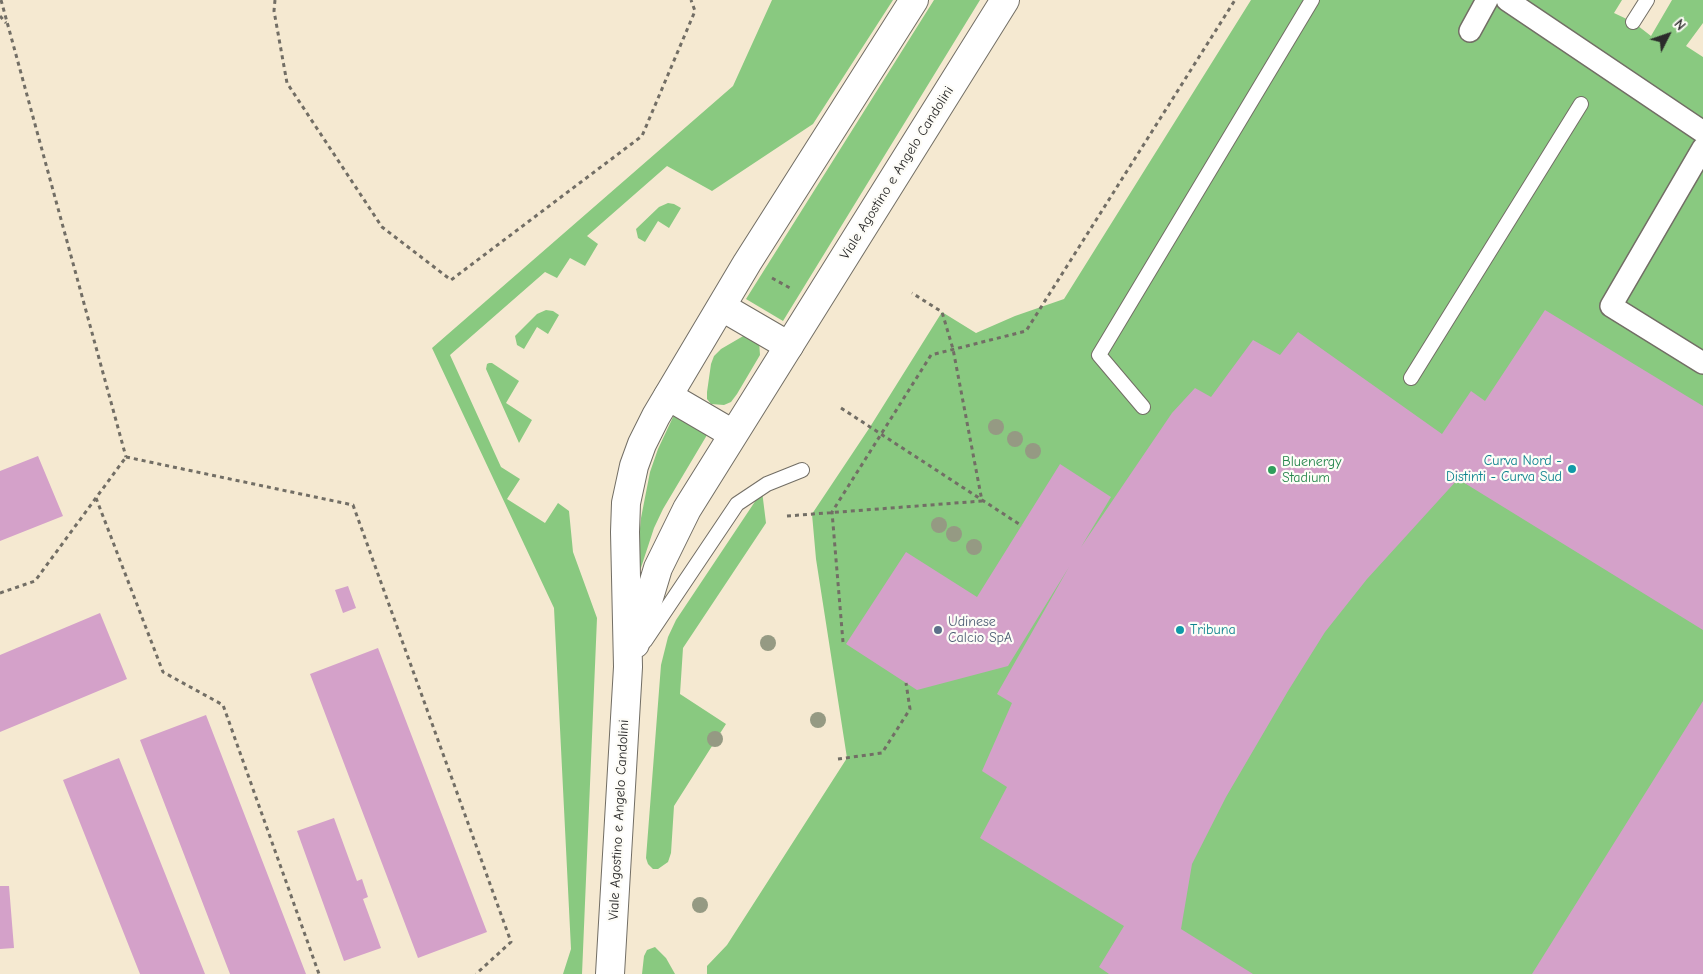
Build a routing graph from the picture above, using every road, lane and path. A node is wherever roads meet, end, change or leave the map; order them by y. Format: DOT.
graph roads {
  1 [pos="0,0"];
  2 [pos="275,0"];
  3 [pos="691,0"];
  4 [pos="914,0"];
  5 [pos="1005,0"];
  6 [pos="1235,0"];
  7 [pos="1312,0"];
  8 [pos="1487,0"];
  9 [pos="1507,0"];
  10 [pos="1647,0"];
  11 [pos="0,16"];
  12 [pos="1633,22"];
  13 [pos="7,24"];
  14 [pos="1470,31"];
  15 [pos="1581,104"];
  16 [pos="1703,132"];
  17 [pos="1703,148"];
  18 [pos="770,277"];
  19 [pos="792,290"];
  20 [pos="912,293"];
  21 [pos="722,307"];
  22 [pos="789,346"];
  23 [pos="953,349"];
  24 [pos="1703,363"];
  25 [pos="1411,378"];
  26 [pos="668,396"];
  27 [pos="1143,406"];
  28 [pos="841,408"];
  29 [pos="733,434"];
  30 [pos="881,434"];
  31 [pos="126,457"];
  32 [pos="802,470"];
  33 [pos="96,498"];
  34 [pos="982,501"];
  35 [pos="832,512"];
  36 [pos="787,516"];
  37 [pos="1022,526"];
  38 [pos="0,593"];
  39 [pos="843,642"];
  40 [pos="628,667"];
  41 [pos="906,683"];
  42 [pos="838,759"];
  43 [pos="319,974"];
  44 [pos="476,974"];
  45 [pos="610,974"];
  1 -- 13 [label="path"];
  2 -- 3 [label="path"];
  4 -- 21 [label="street, Viale Agostino e Angelo Candolini"];
  5 -- 22 [label="street, Viale Agostino e Angelo Candolini"];
  6 -- 23 [label="path"];
  7 -- 27 [label="lane"];
  8 -- 14 [label="street"];
  9 -- 16 [label="street"];
  10 -- 12 [label="lane"];
  11 -- 13 [label="path"];
  13 -- 31 [label="path"];
  15 -- 25 [label="lane"];
  17 -- 24 [label="street"];
  18 -- 19 [label="path"];
  20 -- 23 [label="path"];
  21 -- 22 [label="street"];
  21 -- 26 [label="street, Viale Agostino e Angelo Candolini"];
  22 -- 29 [label="street, Viale Agostino e Angelo Candolini"];
  23 -- 30 [label="path"];
  23 -- 34 [label="path"];
  26 -- 29 [label="street"];
  26 -- 40 [label="street, Viale Agostino e Angelo Candolini"];
  28 -- 30 [label="path"];
  29 -- 40 [label="street, Viale Agostino e Angelo Candolini"];
  30 -- 34 [label="path"];
  30 -- 35 [label="path"];
  31 -- 33 [label="path"];
  31 -- 44 [label="path"];
  32 -- 40 [label="lane"];
  33 -- 38 [label="path"];
  33 -- 43 [label="path"];
  34 -- 35 [label="path"];
  34 -- 37 [label="path"];
  35 -- 36 [label="path"];
  35 -- 39 [label="path"];
  40 -- 45 [label="street, Viale Agostino e Angelo Candolini"];
  41 -- 42 [label="path"];
}
